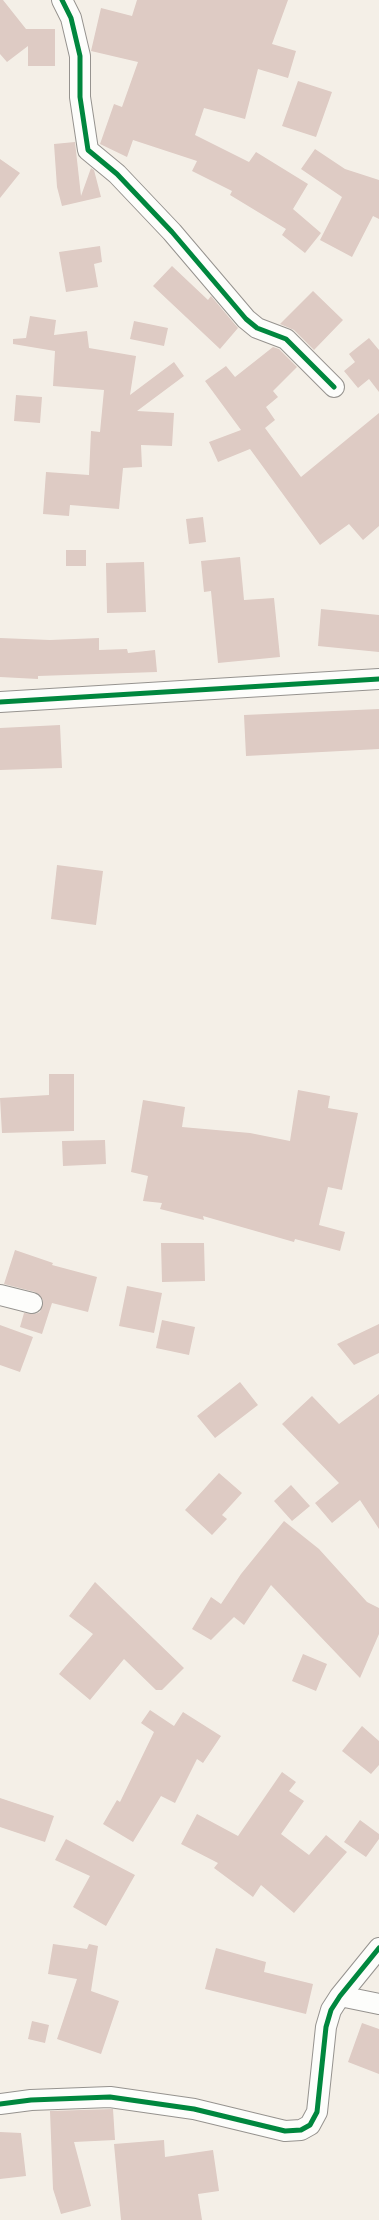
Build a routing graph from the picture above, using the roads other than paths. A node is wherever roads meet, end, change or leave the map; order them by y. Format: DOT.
graph roads {
  1 [pos="62,0"];
  2 [pos="334,387"];
  3 [pos="379,679"];
  4 [pos="0,702"];
  5 [pos="0,1295"];
  6 [pos="32,1303"];
  7 [pos="379,1948"];
  8 [pos="340,1996"];
  9 [pos="379,2004"];
  10 [pos="0,2104"];
  1 -- 2 [label="street"];
  3 -- 4 [label="street"];
  5 -- 6 [label="street"];
  7 -- 8 [label="street"];
  8 -- 9 [label="street"];
  8 -- 10 [label="street"];
}
